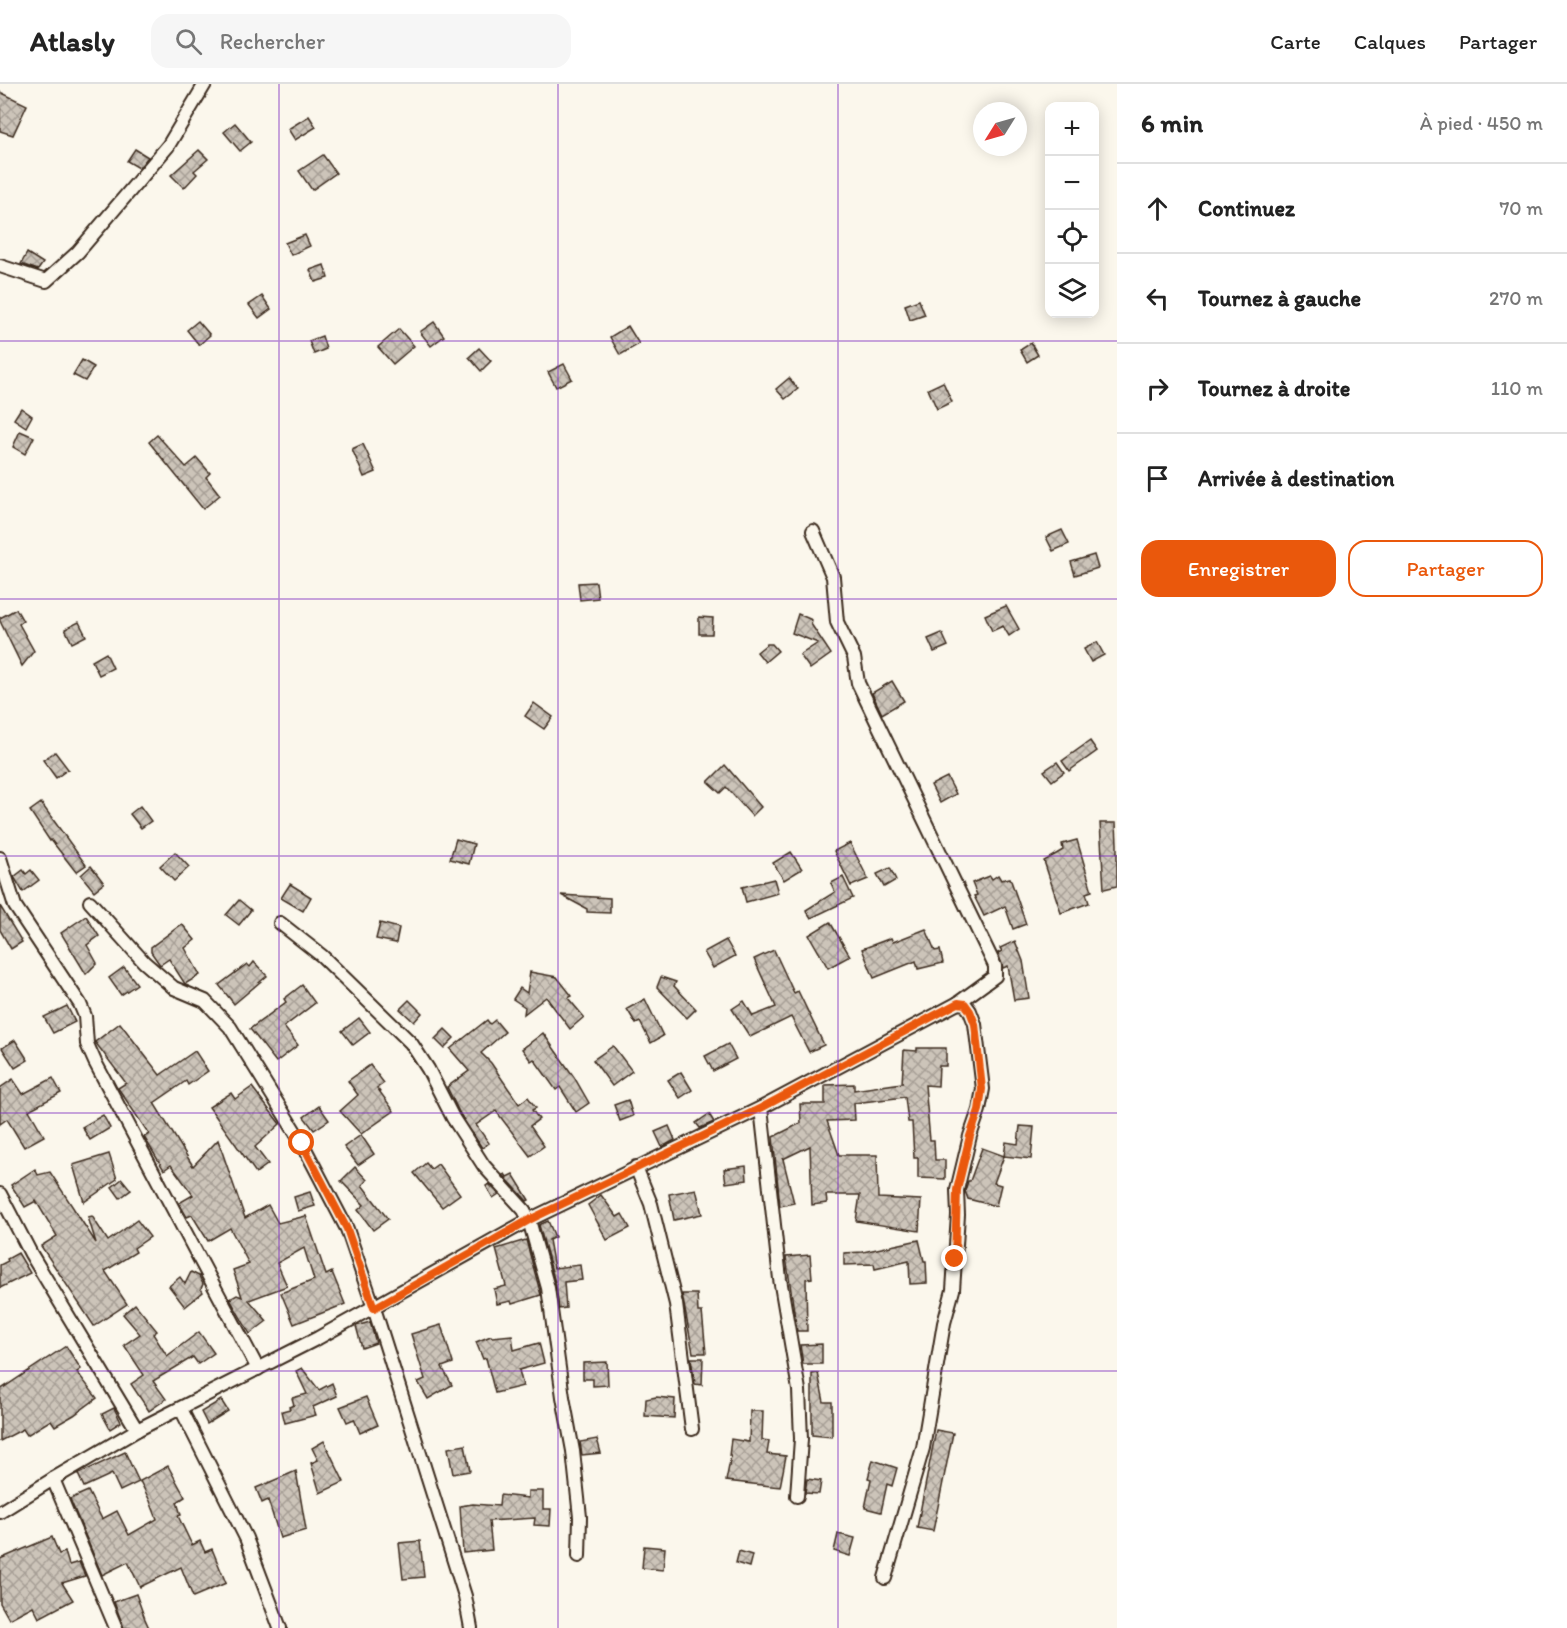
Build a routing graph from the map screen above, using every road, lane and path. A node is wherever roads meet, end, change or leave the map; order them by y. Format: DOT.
graph roads {
  1 [pos="205,84"];
  2 [pos="0,266"];
  3 [pos="813,531"];
  4 [pos="0,858"];
  5 [pos="90,902"];
  6 [pos="280,923"];
  7 [pos="958,1003"];
  8 [pos="761,1108"];
  9 [pos="636,1167"];
  10 [pos="0,1194"];
  11 [pos="529,1220"];
  12 [pos="374,1308"];
  13 [pos="258,1369"];
  14 [pos="181,1409"];
  15 [pos="692,1429"];
  16 [pos="137,1430"];
  17 [pos="53,1479"];
  18 [pos="797,1496"];
  19 [pos="0,1512"];
  20 [pos="579,1556"];
  21 [pos="885,1578"];
  22 [pos="116,1628"];
  23 [pos="280,1628"];
  24 [pos="471,1628"];
  1 -- 2 [label="street"];
  3 -- 7 [label="street"];
  4 -- 13 [label="street"];
  5 -- 12 [label="street"];
  6 -- 11 [label="street"];
  7 -- 8 [label="street"];
  7 -- 21 [label="street"];
  8 -- 9 [label="street"];
  8 -- 18 [label="street"];
  9 -- 11 [label="street"];
  9 -- 15 [label="street"];
  10 -- 16 [label="street"];
  11 -- 12 [label="street"];
  11 -- 20 [label="street"];
  12 -- 13 [label="street"];
  12 -- 24 [label="street"];
  13 -- 14 [label="street"];
  14 -- 16 [label="street"];
  14 -- 23 [label="street"];
  16 -- 17 [label="street"];
  17 -- 19 [label="street"];
  17 -- 22 [label="street"];
}
